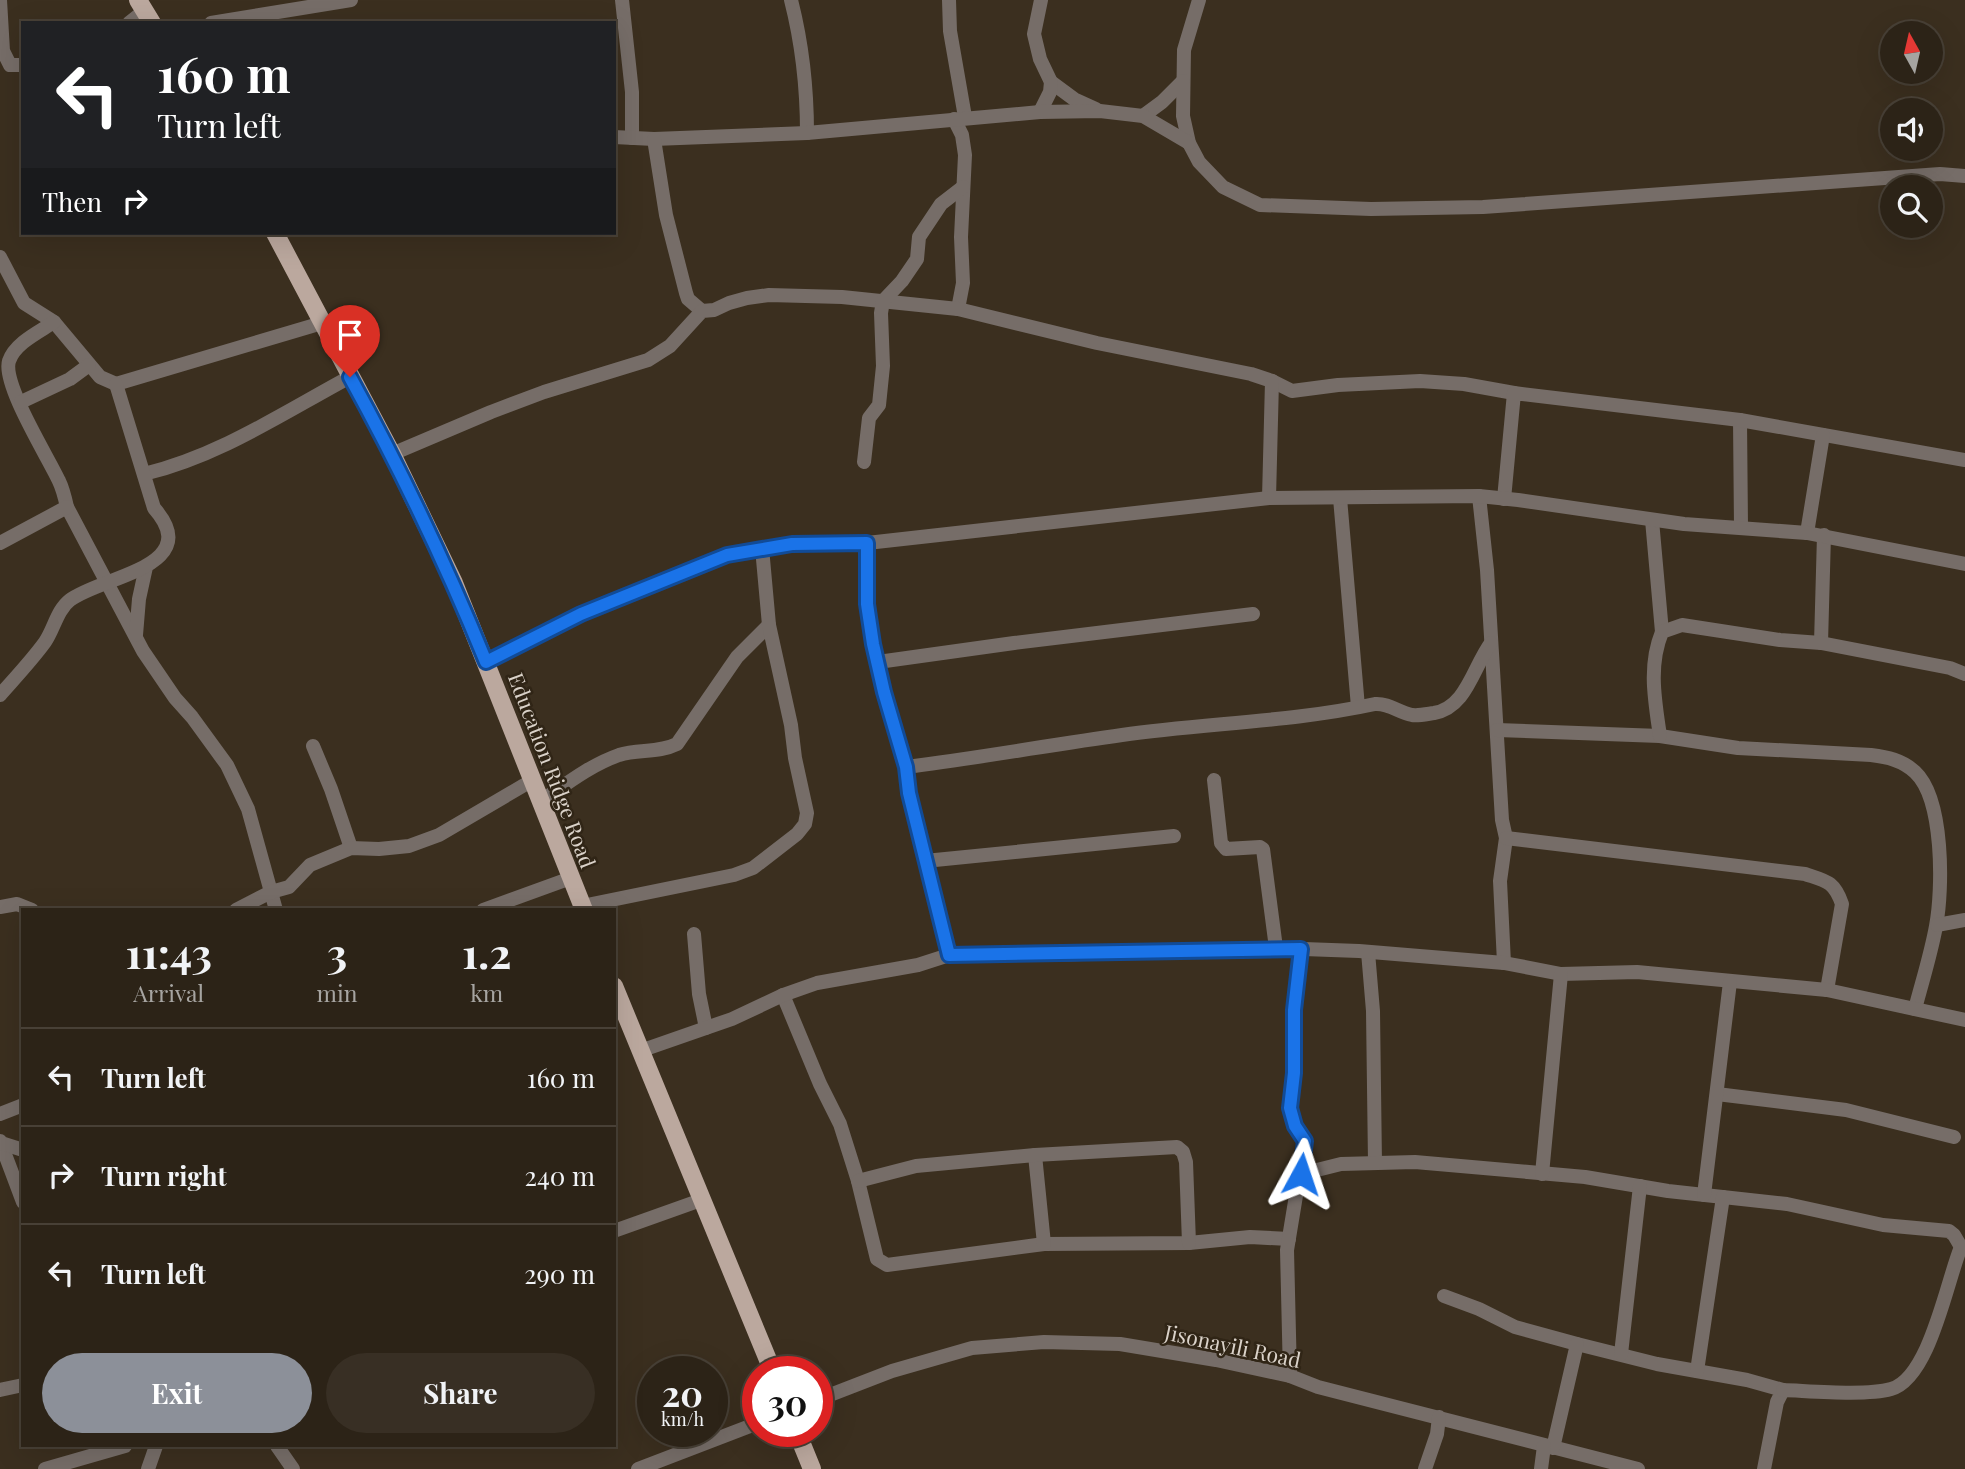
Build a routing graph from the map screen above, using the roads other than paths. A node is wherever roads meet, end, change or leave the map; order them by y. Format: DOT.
graph roads {
  1 [pos="0,0"];
  2 [pos="351,0"];
  3 [pos="622,0"];
  4 [pos="791,0"];
  5 [pos="949,0"];
  6 [pos="1041,0"];
  7 [pos="1199,0"];
  8 [pos="329,2"];
  9 [pos="145,7"];
  10 [pos="131,21"];
  11 [pos="222,21"];
  12 [pos="1,35"];
  13 [pos="21,65"];
  14 [pos="1183,80"];
  15 [pos="1051,82"];
  16 [pos="1100,111"];
  17 [pos="1040,112"];
  18 [pos="1143,116"];
  19 [pos="959,118"];
  20 [pos="807,134"];
  21 [pos="616,137"];
  22 [pos="632,138"];
  23 [pos="654,139"];
  24 [pos="1189,143"];
  25 [pos="1965,176"];
  26 [pos="963,187"];
  27 [pos="276,235"];
  28 [pos="2,266"];
  29 [pos="883,301"];
  30 [pos="958,309"];
  31 [pos="697,316"];
  32 [pos="54,322"];
  33 [pos="322,323"];
  34 [pos="89,365"];
  35 [pos="350,377"];
  36 [pos="1272,381"];
  37 [pos="116,384"];
  38 [pos="1514,393"];
  39 [pos="21,402"];
  40 [pos="1740,420"];
  41 [pos="1823,435"];
  42 [pos="392,454"];
  43 [pos="1965,460"];
  44 [pos="864,462"];
  45 [pos="144,474"];
  46 [pos="1479,496"];
  47 [pos="1269,498"];
  48 [pos="1340,498"];
  49 [pos="1504,499"];
  50 [pos="67,507"];
  51 [pos="1652,520"];
  52 [pos="1741,527"];
  53 [pos="1807,533"];
  54 [pos="1824,535"];
  55 [pos="0,543"];
  56 [pos="867,543"];
  57 [pos="762,548"];
  58 [pos="1965,564"];
  59 [pos="146,567"];
  60 [pos="107,581"];
  61 [pos="1253,614"];
  62 [pos="769,625"];
  63 [pos="1662,632"];
  64 [pos="136,637"];
  65 [pos="1491,643"];
  66 [pos="1821,643"];
  67 [pos="486,662"];
  68 [pos="878,662"];
  69 [pos="1965,674"];
  70 [pos="0,695"];
  71 [pos="1358,707"];
  72 [pos="1497,730"];
  73 [pos="1660,736"];
  74 [pos="313,746"];
  75 [pos="906,767"];
  76 [pos="1214,780"];
  77 [pos="531,781"];
  78 [pos="540,802"];
  79 [pos="1174,836"];
  80 [pos="1506,838"];
  81 [pos="351,848"];
  82 [pos="925,861"];
  83 [pos="571,878"];
  84 [pos="271,892"];
  85 [pos="0,907"];
  86 [pos="27,908"];
  87 [pos="240,908"];
  88 [pos="275,908"];
  89 [pos="488,908"];
  90 [pos="583,908"];
  91 [pos="1965,920"];
  92 [pos="1937,925"];
  93 [pos="694,934"];
  94 [pos="1276,948"];
  95 [pos="1301,949"];
  96 [pos="1368,952"];
  97 [pos="949,955"];
  98 [pos="1504,963"];
  99 [pos="1561,974"];
  100 [pos="1730,982"];
  101 [pos="1827,990"];
  102 [pos="616,991"];
  103 [pos="783,995"];
  104 [pos="1915,1010"];
  105 [pos="1965,1020"];
  106 [pos="706,1028"];
  107 [pos="640,1051"];
  108 [pos="1717,1094"];
  109 [pos="21,1106"];
  110 [pos="0,1114"];
  111 [pos="1954,1137"];
  112 [pos="0,1142"];
  113 [pos="21,1149"];
  114 [pos="1035,1155"];
  115 [pos="1375,1163"];
  116 [pos="1301,1174"];
  117 [pos="1542,1174"];
  118 [pos="6,1175"];
  119 [pos="858,1181"];
  120 [pos="1640,1186"];
  121 [pos="1704,1195"];
  122 [pos="1723,1197"];
  123 [pos="21,1199"];
  124 [pos="701,1200"];
  125 [pos="616,1228"];
  126 [pos="1289,1239"];
  127 [pos="1189,1243"];
  128 [pos="1044,1244"];
  129 [pos="1963,1247"];
  130 [pos="1444,1296"];
  131 [pos="1577,1344"];
  132 [pos="1621,1354"];
  133 [pos="766,1356"];
  134 [pos="1697,1371"];
  135 [pos="1290,1376"];
  136 [pos="21,1385"];
  137 [pos="0,1390"];
  138 [pos="1783,1390"];
  139 [pos="833,1394"];
  140 [pos="1439,1416"];
  141 [pos="742,1429"];
  142 [pos="118,1447"];
  143 [pos="156,1447"];
  144 [pos="278,1447"];
  145 [pos="803,1447"];
  146 [pos="1549,1447"];
  147 [pos="45,1469"];
  148 [pos="148,1469"];
  149 [pos="293,1469"];
  150 [pos="638,1469"];
  151 [pos="812,1469"];
  152 [pos="1425,1469"];
  153 [pos="1541,1469"];
  154 [pos="1638,1469"];
  155 [pos="1764,1469"];
  1 -- 12 [label="street"];
  2 -- 8 [label="street"];
  3 -- 22 [label="street"];
  4 -- 20 [label="street"];
  5 -- 19 [label="street"];
  6 -- 15 [label="street"];
  7 -- 14 [label="street"];
  8 -- 11 [label="street"];
  9 -- 10 [label="street"];
  12 -- 13 [label="street"];
  14 -- 18 [label="street"];
  14 -- 24 [label="street"];
  15 -- 16 [label="street"];
  15 -- 17 [label="street"];
  16 -- 17 [label="street"];
  16 -- 18 [label="street"];
  17 -- 19 [label="street"];
  18 -- 24 [label="street"];
  19 -- 20 [label="street"];
  19 -- 26 [label="street"];
  20 -- 23 [label="street"];
  21 -- 22 [label="street"];
  22 -- 23 [label="street"];
  23 -- 31 [label="street"];
  24 -- 25 [label="street"];
  26 -- 29 [label="street"];
  26 -- 30 [label="street"];
  27 -- 33 [label="main road, Education Ridge Road"];
  28 -- 32 [label="street"];
  29 -- 30 [label="street"];
  29 -- 31 [label="street"];
  29 -- 44 [label="street"];
  30 -- 36 [label="street"];
  31 -- 42 [label="street"];
  32 -- 34 [label="street"];
  32 -- 39 [label="street"];
  33 -- 35 [label="main road, Education Ridge Road"];
  33 -- 37 [label="street"];
  34 -- 37 [label="street"];
  34 -- 39 [label="street"];
  35 -- 42 [label="main road, Education Ridge Road"];
  35 -- 45 [label="street"];
  36 -- 38 [label="street"];
  36 -- 47 [label="street"];
  37 -- 45 [label="street"];
  38 -- 40 [label="street"];
  38 -- 49 [label="street"];
  39 -- 50 [label="street"];
  40 -- 41 [label="street"];
  40 -- 52 [label="street"];
  41 -- 43 [label="street"];
  41 -- 53 [label="street"];
  42 -- 67 [label="main road, Education Ridge Road"];
  45 -- 59 [label="street"];
  46 -- 48 [label="street"];
  46 -- 49 [label="street"];
  46 -- 65 [label="street"];
  47 -- 48 [label="street"];
  47 -- 56 [label="street"];
  48 -- 71 [label="street"];
  49 -- 51 [label="street"];
  50 -- 55 [label="street"];
  50 -- 60 [label="street"];
  51 -- 52 [label="street"];
  51 -- 63 [label="street"];
  52 -- 53 [label="street"];
  53 -- 54 [label="street"];
  54 -- 58 [label="street"];
  54 -- 66 [label="street"];
  56 -- 57 [label="street"];
  56 -- 68 [label="street"];
  57 -- 62 [label="street"];
  57 -- 67 [label="street"];
  59 -- 60 [label="street"];
  59 -- 64 [label="street"];
  60 -- 64 [label="street"];
  60 -- 70 [label="street"];
  61 -- 68 [label="street"];
  62 -- 78 [label="street"];
  62 -- 90 [label="street"];
  63 -- 66 [label="street"];
  63 -- 73 [label="street"];
  64 -- 84 [label="street"];
  65 -- 71 [label="street"];
  65 -- 72 [label="street"];
  66 -- 69 [label="street"];
  67 -- 77 [label="main road, Education Ridge Road"];
  68 -- 75 [label="street"];
  71 -- 75 [label="street"];
  72 -- 73 [label="street"];
  72 -- 80 [label="street"];
  73 -- 92 [label="street"];
  74 -- 81 [label="street"];
  75 -- 82 [label="street"];
  76 -- 94 [label="street"];
  77 -- 78 [label="main road, Education Ridge Road"];
  77 -- 81 [label="street"];
  78 -- 83 [label="main road, Education Ridge Road"];
  79 -- 82 [label="street"];
  80 -- 98 [label="street"];
  80 -- 101 [label="street"];
  81 -- 84 [label="street"];
  82 -- 97 [label="street"];
  83 -- 89 [label="street"];
  83 -- 90 [label="main road, Education Ridge Road"];
  84 -- 87 [label="street"];
  84 -- 88 [label="street"];
  85 -- 86 [label="street"];
  91 -- 92 [label="street"];
  92 -- 104 [label="street"];
  93 -- 106 [label="street"];
  94 -- 95 [label="street"];
  94 -- 97 [label="street"];
  95 -- 96 [label="street"];
  95 -- 116 [label="street"];
  96 -- 98 [label="street"];
  96 -- 115 [label="street"];
  97 -- 103 [label="street"];
  98 -- 99 [label="street"];
  99 -- 100 [label="street"];
  99 -- 117 [label="street"];
  100 -- 101 [label="street"];
  100 -- 108 [label="street"];
  101 -- 104 [label="street"];
  102 -- 107 [label="main road"];
  103 -- 106 [label="street"];
  103 -- 119 [label="street"];
  104 -- 105 [label="street"];
  106 -- 107 [label="street"];
  107 -- 124 [label="main road"];
  108 -- 111 [label="street"];
  108 -- 121 [label="street"];
  109 -- 110 [label="street"];
  112 -- 113 [label="street"];
  112 -- 118 [label="street"];
  114 -- 119 [label="street"];
  114 -- 127 [label="street"];
  114 -- 128 [label="street"];
  115 -- 116 [label="street"];
  115 -- 117 [label="street"];
  116 -- 126 [label="street"];
  117 -- 120 [label="street"];
  118 -- 123 [label="street"];
  119 -- 128 [label="street"];
  120 -- 121 [label="street"];
  120 -- 132 [label="street"];
  121 -- 122 [label="street"];
  122 -- 129 [label="street"];
  122 -- 134 [label="street"];
  124 -- 125 [label="street"];
  124 -- 133 [label="main road"];
  126 -- 127 [label="street"];
  126 -- 135 [label="street"];
  127 -- 128 [label="street"];
  129 -- 138 [label="street"];
  130 -- 131 [label="street"];
  131 -- 132 [label="street"];
  131 -- 146 [label="street"];
  132 -- 134 [label="street"];
  134 -- 138 [label="street"];
  135 -- 139 [label="street, Jisonayili Road"];
  135 -- 140 [label="street, Jisonayili Road"];
  136 -- 137 [label="street"];
  138 -- 155 [label="street"];
  140 -- 146 [label="street, Jisonayili Road"];
  140 -- 152 [label="street"];
  141 -- 150 [label="street"];
  142 -- 147 [label="street"];
  143 -- 148 [label="street"];
  144 -- 149 [label="street"];
  145 -- 151 [label="main road"];
  146 -- 153 [label="street"];
  146 -- 154 [label="street, Jisonayili Road"];
}
